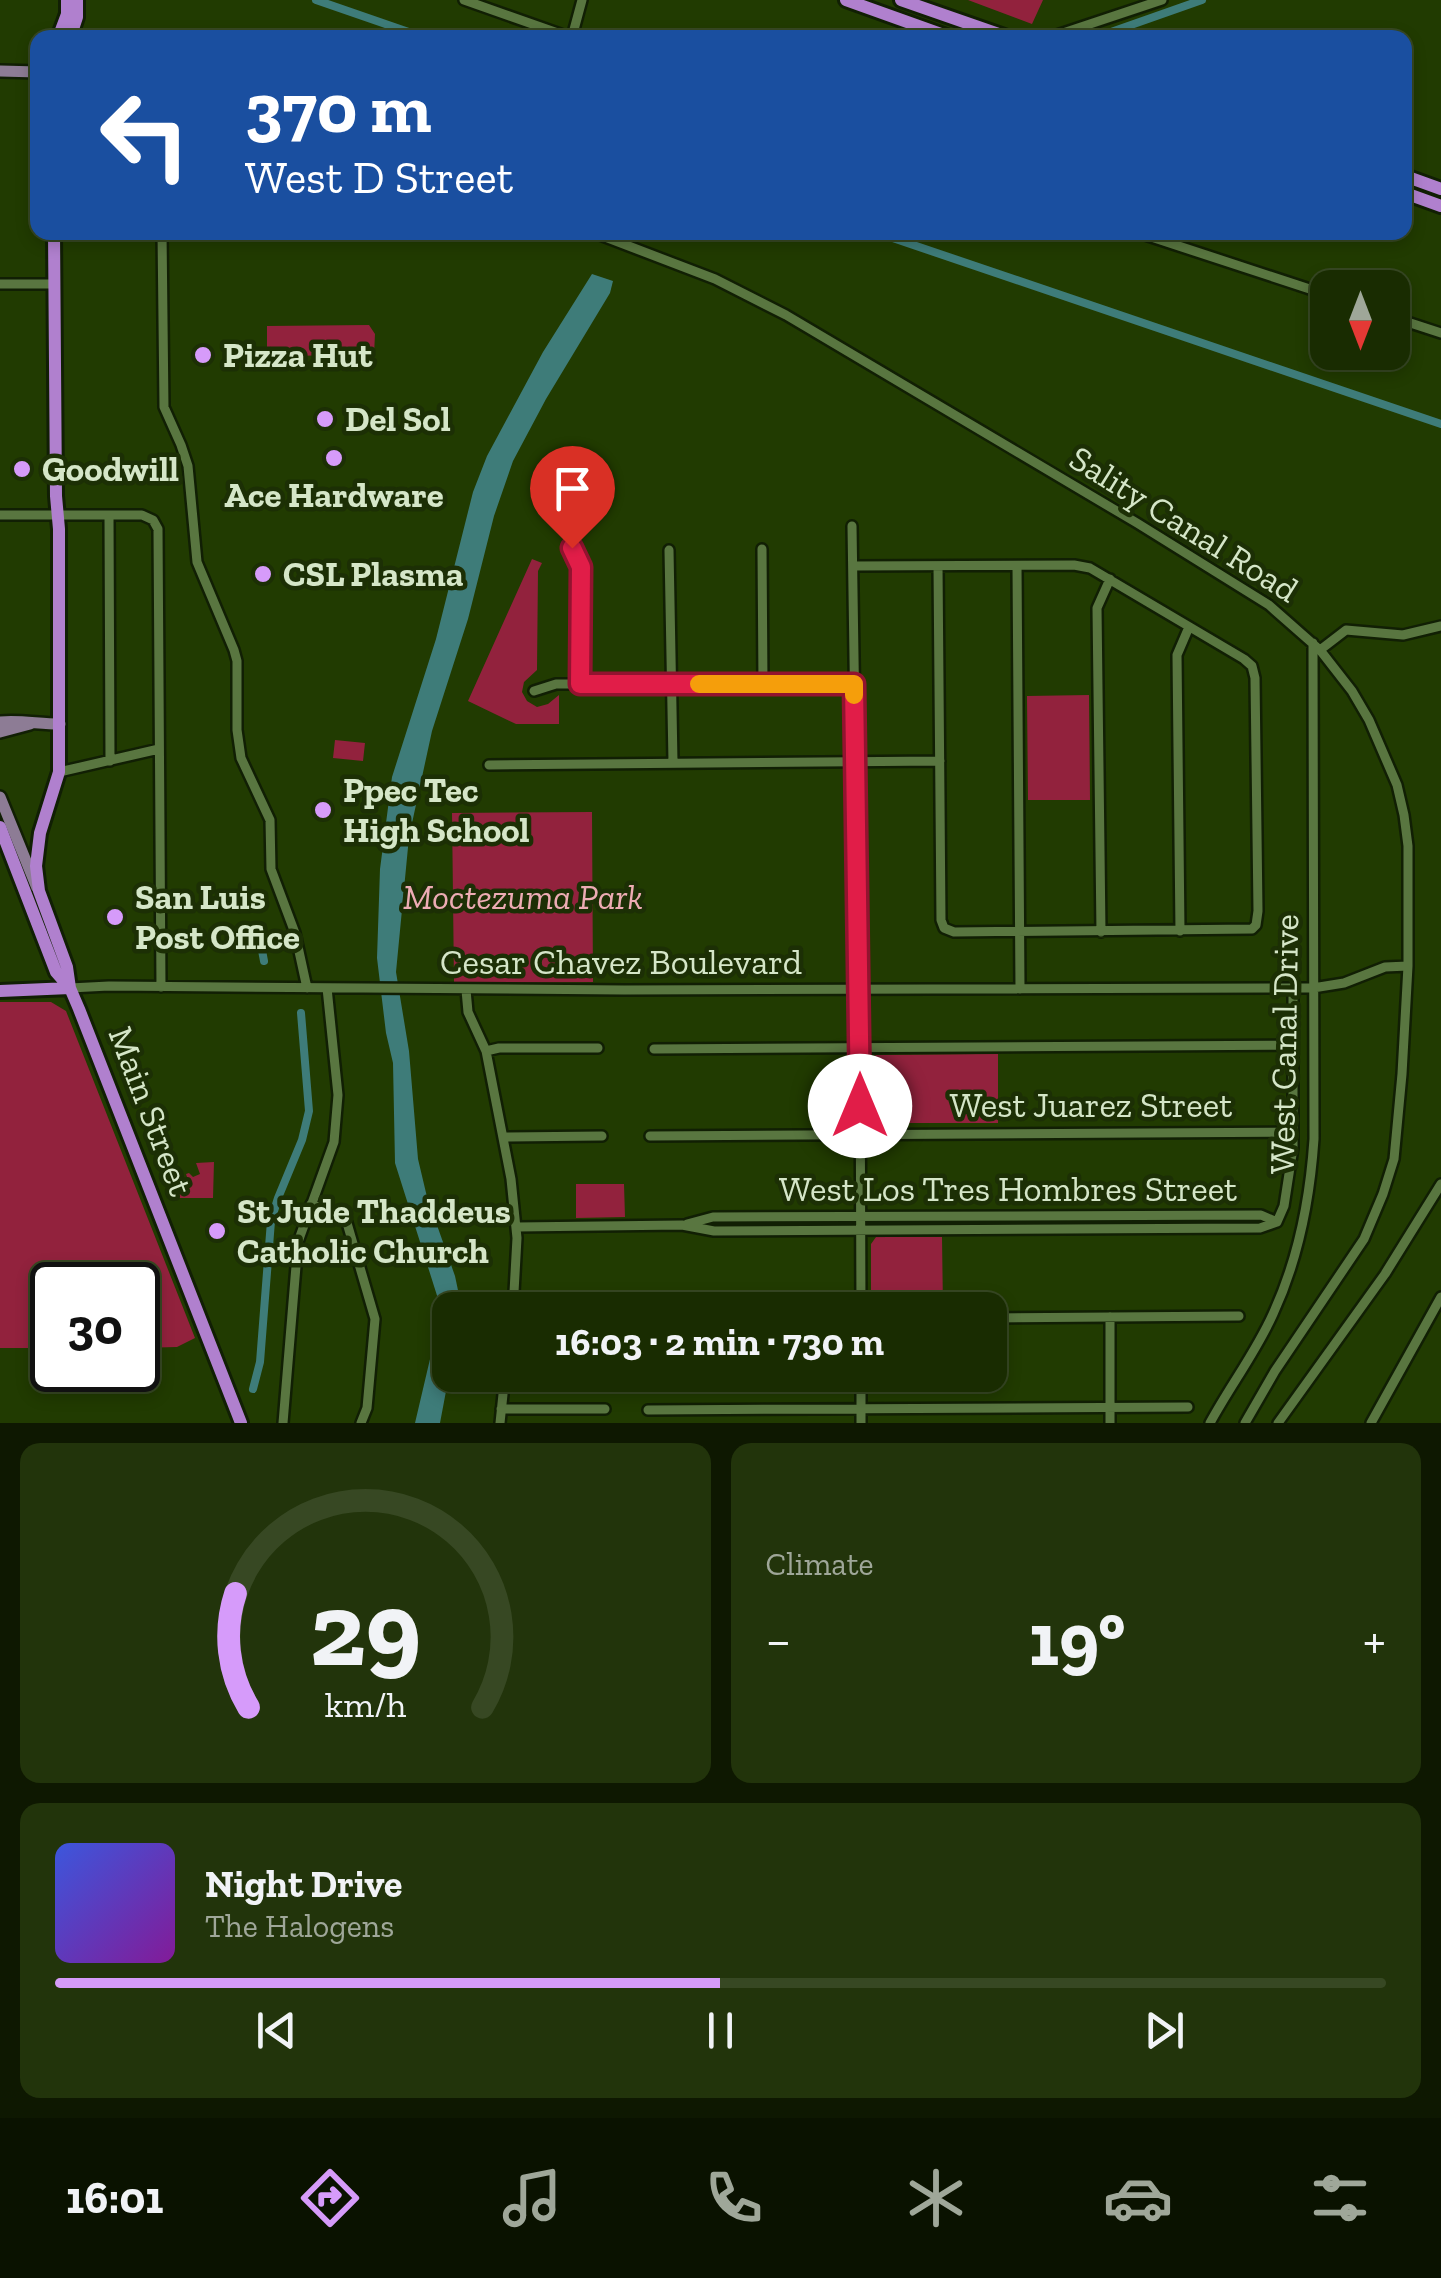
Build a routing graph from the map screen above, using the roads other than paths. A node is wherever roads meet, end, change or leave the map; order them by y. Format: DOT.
graph roads {
  1 [pos="72,0"];
  2 [pos="464,0"];
  3 [pos="582,0"];
  4 [pos="846,0"];
  5 [pos="902,0"];
  6 [pos="1162,0"];
  7 [pos="67,30"];
  8 [pos="549,30"];
  9 [pos="574,30"];
  10 [pos="930,30"];
  11 [pos="987,30"];
  12 [pos="1072,30"];
  13 [pos="0,74"];
  14 [pos="30,74"];
  15 [pos="1412,179"];
  16 [pos="1441,189"];
  17 [pos="1412,196"];
  18 [pos="1441,206"];
  19 [pos="54,240"];
  20 [pos="162,240"];
  21 [pos="613,240"];
  22 [pos="1160,240"];
  23 [pos="0,284"];
  24 [pos="54,284"];
  25 [pos="1310,289"];
  26 [pos="1410,322"];
  27 [pos="1441,333"];
  28 [pos="109,514"];
  29 [pos="0,515"];
  30 [pos="58,515"];
  31 [pos="852,526"];
  32 [pos="572,548"];
  33 [pos="762,549"];
  34 [pos="669,550"];
  35 [pos="853,566"];
  36 [pos="938,566"];
  37 [pos="1017,566"];
  38 [pos="1110,580"];
  39 [pos="1441,626"];
  40 [pos="1189,627"];
  41 [pos="1316,647"];
  42 [pos="580,684"];
  43 [pos="670,684"];
  44 [pos="763,684"];
  45 [pos="854,684"];
  46 [pos="534,691"];
  47 [pos="0,722"];
  48 [pos="30,724"];
  49 [pos="60,724"];
  50 [pos="0,732"];
  51 [pos="159,749"];
  52 [pos="110,761"];
  53 [pos="856,761"];
  54 [pos="940,761"];
  55 [pos="673,762"];
  56 [pos="489,764"];
  57 [pos="59,772"];
  58 [pos="0,797"];
  59 [pos="0,827"];
  60 [pos="39,892"];
  61 [pos="1180,931"];
  62 [pos="1020,932"];
  63 [pos="1101,932"];
  64 [pos="1408,966"];
  65 [pos="161,987"];
  66 [pos="70,988"];
  67 [pos="307,988"];
  68 [pos="327,988"];
  69 [pos="1293,988"];
  70 [pos="1313,988"];
  71 [pos="1020,989"];
  72 [pos="466,990"];
  73 [pos="859,990"];
  74 [pos="0,991"];
  75 [pos="1293,1046"];
  76 [pos="598,1048"];
  77 [pos="654,1049"];
  78 [pos="860,1049"];
  79 [pos="486,1051"];
  80 [pos="1293,1132"];
  81 [pos="860,1134"];
  82 [pos="602,1136"];
  83 [pos="650,1136"];
  84 [pos="503,1137"];
  85 [pos="1441,1184"];
  86 [pos="311,1204"];
  87 [pos="860,1217"];
  88 [pos="1277,1222"];
  89 [pos="682,1225"];
  90 [pos="517,1227"];
  91 [pos="860,1230"];
  92 [pos="514,1292"];
  93 [pos="861,1292"];
  94 [pos="1441,1297"];
  95 [pos="1238,1316"];
  96 [pos="1110,1317"];
  97 [pos="1007,1318"];
  98 [pos="504,1392"];
  99 [pos="861,1392"];
  100 [pos="1110,1407"];
  101 [pos="1188,1407"];
  102 [pos="606,1408"];
  103 [pos="861,1408"];
  104 [pos="501,1409"];
  105 [pos="648,1410"];
  106 [pos="240,1423"];
  107 [pos="283,1423"];
  108 [pos="361,1423"];
  109 [pos="500,1423"];
  110 [pos="861,1423"];
  111 [pos="1110,1423"];
  112 [pos="1210,1423"];
  113 [pos="1245,1423"];
  114 [pos="1278,1423"];
  115 [pos="1371,1423"];
  1 -- 7 [label="highway"];
  2 -- 8 [label="street"];
  3 -- 9 [label="street"];
  4 -- 10 [label="highway"];
  5 -- 11 [label="highway"];
  6 -- 12 [label="street"];
  13 -- 14 [label="main road"];
  15 -- 16 [label="highway"];
  17 -- 18 [label="highway"];
  19 -- 24 [label="highway"];
  20 -- 67 [label="street"];
  21 -- 41 [label="street, Sality Canal Road"];
  22 -- 25 [label="street"];
  23 -- 24 [label="street"];
  24 -- 30 [label="highway"];
  26 -- 27 [label="street"];
  28 -- 30 [label="street"];
  28 -- 51 [label="street"];
  28 -- 52 [label="street"];
  29 -- 30 [label="street"];
  30 -- 49 [label="highway"];
  31 -- 35 [label="street"];
  32 -- 42 [label="street"];
  33 -- 44 [label="street"];
  34 -- 43 [label="street"];
  35 -- 36 [label="street"];
  35 -- 45 [label="street"];
  36 -- 37 [label="street"];
  36 -- 54 [label="street"];
  37 -- 38 [label="street"];
  37 -- 62 [label="street"];
  38 -- 40 [label="street"];
  38 -- 63 [label="street"];
  39 -- 41 [label="street"];
  40 -- 61 [label="street"];
  40 -- 61 [label="street, West Canal Drive"];
  41 -- 64 [label="street, Sality Canal Road"];
  41 -- 70 [label="street, West Canal Drive"];
  42 -- 43 [label="street"];
  42 -- 46 [label="street"];
  43 -- 44 [label="street"];
  43 -- 55 [label="street"];
  44 -- 45 [label="street"];
  45 -- 53 [label="street"];
  47 -- 48 [label="main road"];
  48 -- 49 [label="main road"];
  48 -- 50 [label="main road"];
  49 -- 57 [label="highway"];
  51 -- 52 [label="street"];
  51 -- 65 [label="street"];
  52 -- 57 [label="street"];
  53 -- 54 [label="street"];
  53 -- 55 [label="street"];
  53 -- 73 [label="street"];
  54 -- 62 [label="street"];
  55 -- 56 [label="street"];
  57 -- 60 [label="highway"];
  58 -- 60 [label="main road, Main Street"];
  59 -- 66 [label="highway, Main Street"];
  60 -- 66 [label="highway, Main Street"];
  61 -- 63 [label="street"];
  62 -- 63 [label="street"];
  62 -- 71 [label="street"];
  64 -- 70 [label="street, Cesar Chavez Boulevard"];
  64 -- 113 [label="street, Sality Canal Road"];
  65 -- 66 [label="street, Cesar Chavez Boulevard"];
  65 -- 67 [label="street, Cesar Chavez Boulevard"];
  66 -- 74 [label="highway"];
  66 -- 106 [label="highway, Main Street"];
  67 -- 68 [label="street, Cesar Chavez Boulevard"];
  68 -- 72 [label="street, Cesar Chavez Boulevard"];
  68 -- 86 [label="street"];
  69 -- 70 [label="street, Cesar Chavez Boulevard"];
  69 -- 71 [label="street, Cesar Chavez Boulevard"];
  69 -- 75 [label="street, West Canal Drive"];
  70 -- 112 [label="street, West Canal Drive"];
  71 -- 73 [label="street, Cesar Chavez Boulevard"];
  72 -- 73 [label="street, Cesar Chavez Boulevard"];
  72 -- 79 [label="street"];
  73 -- 78 [label="street"];
  75 -- 78 [label="street"];
  75 -- 80 [label="street, West Canal Drive"];
  76 -- 79 [label="street"];
  77 -- 78 [label="street"];
  78 -- 81 [label="street"];
  79 -- 84 [label="street"];
  80 -- 81 [label="street, West Juarez Street"];
  80 -- 88 [label="street, West Canal Drive"];
  81 -- 83 [label="street, West Juarez Street"];
  81 -- 87 [label="street"];
  82 -- 84 [label="street"];
  84 -- 90 [label="street"];
  85 -- 114 [label="street"];
  86 -- 107 [label="street"];
  86 -- 108 [label="street"];
  87 -- 88 [label="street, West Los Tres Hombres Street"];
  87 -- 89 [label="street, West Los Tres Hombres Street"];
  87 -- 91 [label="street"];
  88 -- 91 [label="street, West Los Tres Hombres Street"];
  89 -- 90 [label="street, West Los Tres Hombres Street"];
  89 -- 91 [label="street, West Los Tres Hombres Street"];
  90 -- 92 [label="street"];
  91 -- 93 [label="street"];
  94 -- 115 [label="street"];
  95 -- 96 [label="street"];
  96 -- 97 [label="street"];
  96 -- 100 [label="street"];
  98 -- 104 [label="street"];
  99 -- 103 [label="street"];
  100 -- 101 [label="street"];
  100 -- 103 [label="street"];
  100 -- 111 [label="street"];
  102 -- 104 [label="street"];
  103 -- 105 [label="street"];
  103 -- 110 [label="street"];
  104 -- 109 [label="street"];
}
